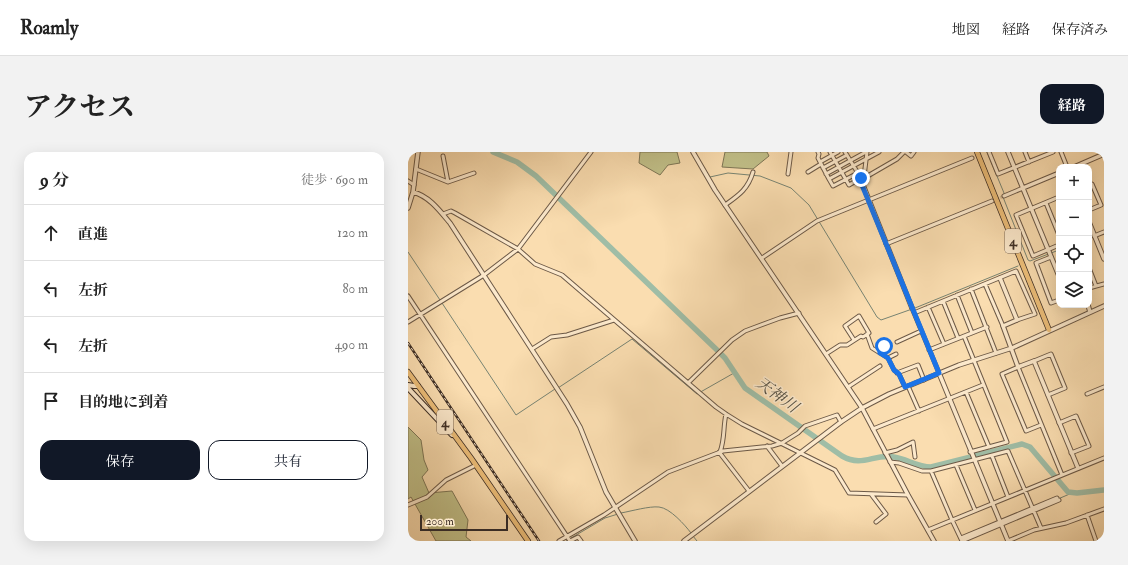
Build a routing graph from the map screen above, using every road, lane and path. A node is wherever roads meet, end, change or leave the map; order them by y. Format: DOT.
graph roads {
  1 [pos="418,152"];
  2 [pos="591,152"];
  3 [pos="694,152"];
  4 [pos="791,152"];
  5 [pos="824,152"];
  6 [pos="838,152"];
  7 [pos="866,152"];
  8 [pos="880,152"];
  9 [pos="905,152"];
  10 [pos="914,152"];
  11 [pos="977,152"];
  12 [pos="989,152"];
  13 [pos="1008,152"];
  14 [pos="1025,152"];
  15 [pos="1042,152"];
  16 [pos="1054,152"];
  17 [pos="1061,152"];
  18 [pos="818,153"];
  19 [pos="846,153"];
  20 [pos="1104,153"];
  21 [pos="831,154"];
  22 [pos="443,156"];
  23 [pos="1044,156"];
  24 [pos="972,158"];
  25 [pos="850,160"];
  26 [pos="866,160"];
  27 [pos="835,161"];
  28 [pos="1029,162"];
  29 [pos="820,163"];
  30 [pos="1066,164"];
  31 [pos="1080,164"];
  32 [pos="853,166"];
  33 [pos="838,167"];
  34 [pos="823,168"];
  35 [pos="1015,168"];
  36 [pos="416,169"];
  37 [pos="753,172"];
  38 [pos="808,172"];
  39 [pos="858,172"];
  40 [pos="474,173"];
  41 [pos="841,173"];
  42 [pos="788,174"];
  43 [pos="826,174"];
  44 [pos="1056,174"];
  45 [pos="862,178"];
  46 [pos="846,179"];
  47 [pos="829,180"];
  48 [pos="408,181"];
  49 [pos="448,182"];
  50 [pos="1092,184"];
  51 [pos="414,185"];
  52 [pos="862,185"];
  53 [pos="1023,188"];
  54 [pos="413,192"];
  55 [pos="1004,196"];
  56 [pos="1056,198"];
  57 [pos="868,200"];
  58 [pos="992,201"];
  59 [pos="1046,203"];
  60 [pos="725,205"];
  61 [pos="408,208"];
  62 [pos="1031,208"];
  63 [pos="1092,209"];
  64 [pos="443,214"];
  65 [pos="1056,228"];
  66 [pos="1104,232"];
  67 [pos="1092,233"];
  68 [pos="886,244"];
  69 [pos="1056,246"];
  70 [pos="518,249"];
  71 [pos="1048,250"];
  72 [pos="1051,257"];
  73 [pos="762,258"];
  74 [pos="1104,259"];
  75 [pos="1057,272"];
  76 [pos="1091,272"];
  77 [pos="484,275"];
  78 [pos="1000,278"];
  79 [pos="985,284"];
  80 [pos="1104,284"];
  81 [pos="1096,286"];
  82 [pos="1092,287"];
  83 [pos="971,289"];
  84 [pos="957,295"];
  85 [pos="408,296"];
  86 [pos="943,301"];
  87 [pos="1056,301"];
  88 [pos="1104,306"];
  89 [pos="928,307"];
  90 [pos="1089,308"];
  91 [pos="913,310"];
  92 [pos="1090,312"];
  93 [pos="798,313"];
  94 [pos="420,314"];
  95 [pos="614,320"];
  96 [pos="1017,320"];
  97 [pos="408,322"];
  98 [pos="1003,326"];
  99 [pos="987,327"];
  100 [pos="1049,330"];
  101 [pos="921,331"];
  102 [pos="972,333"];
  103 [pos="867,334"];
  104 [pos="964,336"];
  105 [pos="958,338"];
  106 [pos="854,340"];
  107 [pos="896,342"];
  108 [pos="944,344"];
  109 [pos="884,346"];
  110 [pos="1012,348"];
  111 [pos="532,349"];
  112 [pos="929,350"];
  113 [pos="880,353"];
  114 [pos="996,353"];
  115 [pos="826,354"];
  116 [pos="896,354"];
  117 [pos="888,358"];
  118 [pos="974,360"];
  119 [pos="1034,361"];
  120 [pos="880,366"];
  121 [pos="1018,367"];
  122 [pos="408,372"];
  123 [pos="897,373"];
  124 [pos="939,373"];
  125 [pos="924,380"];
  126 [pos="688,383"];
  127 [pos="408,385"];
  128 [pos="983,385"];
  129 [pos="418,386"];
  130 [pos="848,387"];
  131 [pos="906,387"];
  132 [pos="1104,387"];
  133 [pos="408,388"];
  134 [pos="966,392"];
  135 [pos="1087,394"];
  136 [pos="1048,396"];
  137 [pos="949,399"];
  138 [pos="862,408"];
  139 [pos="918,412"];
  140 [pos="726,414"];
  141 [pos="841,422"];
  142 [pos="1059,423"];
  143 [pos="1041,425"];
  144 [pos="873,429"];
  145 [pos="782,443"];
  146 [pos="767,446"];
  147 [pos="989,447"];
  148 [pos="719,452"];
  149 [pos="970,452"];
  150 [pos="800,453"];
  151 [pos="885,453"];
  152 [pos="1071,453"];
  153 [pos="992,456"];
  154 [pos="915,457"];
  155 [pos="471,458"];
  156 [pos="1104,458"];
  157 [pos="974,460"];
  158 [pos="890,462"];
  159 [pos="476,465"];
  160 [pos="956,465"];
  161 [pos="782,466"];
  162 [pos="1078,468"];
  163 [pos="932,471"];
  164 [pos="1062,475"];
  165 [pos="1025,490"];
  166 [pos="749,491"];
  167 [pos="872,494"];
  168 [pos="908,495"];
  169 [pos="1008,497"];
  170 [pos="1058,499"];
  171 [pos="992,503"];
  172 [pos="408,505"];
  173 [pos="615,508"];
  174 [pos="1104,509"];
  175 [pos="975,510"];
  176 [pos="1033,510"];
  177 [pos="1087,515"];
  178 [pos="952,520"];
  179 [pos="876,522"];
  180 [pos="1000,523"];
  181 [pos="1041,528"];
  182 [pos="928,530"];
  183 [pos="408,537"];
  184 [pos="569,539"];
  185 [pos="962,539"];
  186 [pos="410,541"];
  187 [pos="528,541"];
  188 [pos="559,541"];
  189 [pos="581,541"];
  190 [pos="635,541"];
  191 [pos="684,541"];
  192 [pos="934,541"];
  193 [pos="1008,541"];
  194 [pos="1096,541"];
  1 -- 36 [label="street"];
  2 -- 70 [label="street"];
  3 -- 60 [label="street"];
  4 -- 42 [label="street"];
  5 -- 18 [label="street"];
  6 -- 21 [label="street"];
  7 -- 25 [label="street"];
  7 -- 26 [label="street"];
  8 -- 26 [label="street"];
  9 -- 10 [label="street"];
  9 -- 45 [label="street"];
  11 -- 100 [label="highway, 4"];
  12 -- 35 [label="street"];
  13 -- 35 [label="street"];
  14 -- 28 [label="street"];
  15 -- 23 [label="street"];
  16 -- 23 [label="street"];
  17 -- 30 [label="street"];
  18 -- 29 [label="street"];
  19 -- 25 [label="street"];
  19 -- 27 [label="street"];
  20 -- 31 [label="street"];
  21 -- 27 [label="street"];
  21 -- 29 [label="street"];
  22 -- 49 [label="street"];
  23 -- 28 [label="street"];
  24 -- 57 [label="street"];
  25 -- 32 [label="street"];
  25 -- 33 [label="street"];
  26 -- 32 [label="street"];
  26 -- 45 [label="street"];
  27 -- 33 [label="street"];
  27 -- 34 [label="street"];
  28 -- 35 [label="street"];
  29 -- 34 [label="street"];
  29 -- 38 [label="street"];
  32 -- 39 [label="street"];
  32 -- 41 [label="street"];
  33 -- 41 [label="street"];
  33 -- 43 [label="street"];
  34 -- 43 [label="street"];
  35 -- 53 [label="street"];
  36 -- 49 [label="street"];
  36 -- 51 [label="street"];
  37 -- 60 [label="street"];
  39 -- 45 [label="street"];
  39 -- 46 [label="street"];
  40 -- 49 [label="street"];
  41 -- 46 [label="street"];
  41 -- 47 [label="street"];
  43 -- 47 [label="street"];
  44 -- 53 [label="street"];
  45 -- 46 [label="street"];
  45 -- 52 [label="street"];
  46 -- 47 [label="street"];
  48 -- 51 [label="street"];
  50 -- 63 [label="street"];
  51 -- 54 [label="street"];
  52 -- 57 [label="street"];
  53 -- 55 [label="street"];
  53 -- 62 [label="street"];
  54 -- 61 [label="street"];
  54 -- 64 [label="street"];
  56 -- 59 [label="street"];
  57 -- 68 [label="street"];
  57 -- 73 [label="street"];
  58 -- 68 [label="street"];
  59 -- 62 [label="street"];
  59 -- 65 [label="street"];
  60 -- 73 [label="street"];
  62 -- 71 [label="street"];
  62 -- 71 [label="street"];
  64 -- 70 [label="street"];
  64 -- 77 [label="street"];
  66 -- 67 [label="street"];
  67 -- 74 [label="street"];
  68 -- 91 [label="street"];
  69 -- 71 [label="street"];
  70 -- 77 [label="street"];
  70 -- 95 [label="street"];
  71 -- 72 [label="street"];
  72 -- 75 [label="street"];
  72 -- 87 [label="street"];
  73 -- 93 [label="street"];
  76 -- 81 [label="street"];
  77 -- 94 [label="street"];
  77 -- 111 [label="street"];
  78 -- 79 [label="street"];
  78 -- 96 [label="street"];
  78 -- 96 [label="street"];
  79 -- 83 [label="street"];
  79 -- 98 [label="street"];
  80 -- 81 [label="street"];
  81 -- 82 [label="street"];
  83 -- 84 [label="street"];
  83 -- 99 [label="street"];
  84 -- 86 [label="street"];
  84 -- 102 [label="street"];
  85 -- 94 [label="street"];
  86 -- 89 [label="street"];
  86 -- 105 [label="street"];
  88 -- 92 [label="street"];
  89 -- 91 [label="street"];
  89 -- 108 [label="street"];
  90 -- 92 [label="street"];
  91 -- 101 [label="street"];
  92 -- 100 [label="street"];
  93 -- 115 [label="street"];
  93 -- 126 [label="street"];
  94 -- 97 [label="street"];
  94 -- 184 [label="street"];
  95 -- 111 [label="street"];
  95 -- 126 [label="street"];
  96 -- 98 [label="street"];
  98 -- 110 [label="street"];
  99 -- 102 [label="street"];
  99 -- 114 [label="street"];
  100 -- 110 [label="street"];
  101 -- 107 [label="street"];
  101 -- 112 [label="street"];
  102 -- 104 [label="street"];
  103 -- 106 [label="street"];
  103 -- 106 [label="street"];
  103 -- 113 [label="street"];
  104 -- 105 [label="street"];
  104 -- 118 [label="street"];
  105 -- 108 [label="street"];
  106 -- 115 [label="street"];
  108 -- 112 [label="street"];
  109 -- 113 [label="street"];
  110 -- 114 [label="street"];
  110 -- 121 [label="street"];
  111 -- 173 [label="street"];
  112 -- 124 [label="street"];
  113 -- 117 [label="street"];
  114 -- 118 [label="street"];
  115 -- 130 [label="street"];
  116 -- 117 [label="street"];
  117 -- 123 [label="street"];
  118 -- 124 [label="street"];
  118 -- 128 [label="street"];
  119 -- 121 [label="street"];
  119 -- 136 [label="street"];
  119 -- 136 [label="street"];
  120 -- 130 [label="street"];
  121 -- 143 [label="street"];
  121 -- 143 [label="street"];
  122 -- 129 [label="highway, 4"];
  123 -- 125 [label="street"];
  123 -- 131 [label="street"];
  124 -- 125 [label="street"];
  124 -- 137 [label="street"];
  125 -- 131 [label="street"];
  126 -- 140 [label="street"];
  127 -- 129 [label="main road"];
  128 -- 134 [label="street"];
  128 -- 147 [label="street"];
  129 -- 155 [label="highway, 4"];
  130 -- 138 [label="street"];
  131 -- 138 [label="street"];
  131 -- 139 [label="street"];
  132 -- 135 [label="street"];
  133 -- 155 [label="main road"];
  134 -- 137 [label="street"];
  134 -- 147 [label="street"];
  136 -- 142 [label="street"];
  137 -- 139 [label="street"];
  137 -- 149 [label="street"];
  138 -- 141 [label="street"];
  138 -- 144 [label="street"];
  139 -- 144 [label="street"];
  140 -- 145 [label="street"];
  140 -- 148 [label="street"];
  141 -- 145 [label="street"];
  141 -- 150 [label="street"];
  142 -- 152 [label="street"];
  142 -- 152 [label="street"];
  143 -- 164 [label="street"];
  144 -- 151 [label="street"];
  145 -- 146 [label="street"];
  145 -- 150 [label="street"];
  146 -- 148 [label="street"];
  146 -- 161 [label="street"];
  147 -- 149 [label="street"];
  148 -- 166 [label="street"];
  148 -- 173 [label="street"];
  149 -- 157 [label="street"];
  150 -- 161 [label="street"];
  150 -- 167 [label="street"];
  151 -- 154 [label="street"];
  151 -- 158 [label="street"];
  152 -- 162 [label="street"];
  153 -- 157 [label="street"];
  153 -- 165 [label="street"];
  153 -- 169 [label="street"];
  155 -- 159 [label="highway, 4"];
  156 -- 162 [label="street"];
  157 -- 160 [label="street"];
  157 -- 171 [label="street"];
  158 -- 163 [label="street"];
  158 -- 168 [label="street"];
  159 -- 172 [label="street"];
  159 -- 187 [label="highway, 4"];
  160 -- 163 [label="street"];
  160 -- 175 [label="street"];
  161 -- 166 [label="street"];
  162 -- 164 [label="street"];
  163 -- 178 [label="street"];
  164 -- 165 [label="street"];
  165 -- 169 [label="street"];
  165 -- 176 [label="street"];
  166 -- 191 [label="street"];
  167 -- 168 [label="street"];
  167 -- 179 [label="street"];
  168 -- 182 [label="street"];
  169 -- 171 [label="street"];
  170 -- 176 [label="street"];
  171 -- 175 [label="street"];
  171 -- 180 [label="street"];
  173 -- 184 [label="street"];
  173 -- 190 [label="street"];
  174 -- 177 [label="street"];
  175 -- 178 [label="street"];
  176 -- 180 [label="street"];
  176 -- 181 [label="street"];
  177 -- 181 [label="street"];
  177 -- 194 [label="street"];
  178 -- 182 [label="street"];
  178 -- 185 [label="street"];
  180 -- 185 [label="street"];
  180 -- 193 [label="street"];
  181 -- 193 [label="street"];
  182 -- 192 [label="street"];
  183 -- 186 [label="street"];
  184 -- 188 [label="street"];
  184 -- 189 [label="street"];
}
